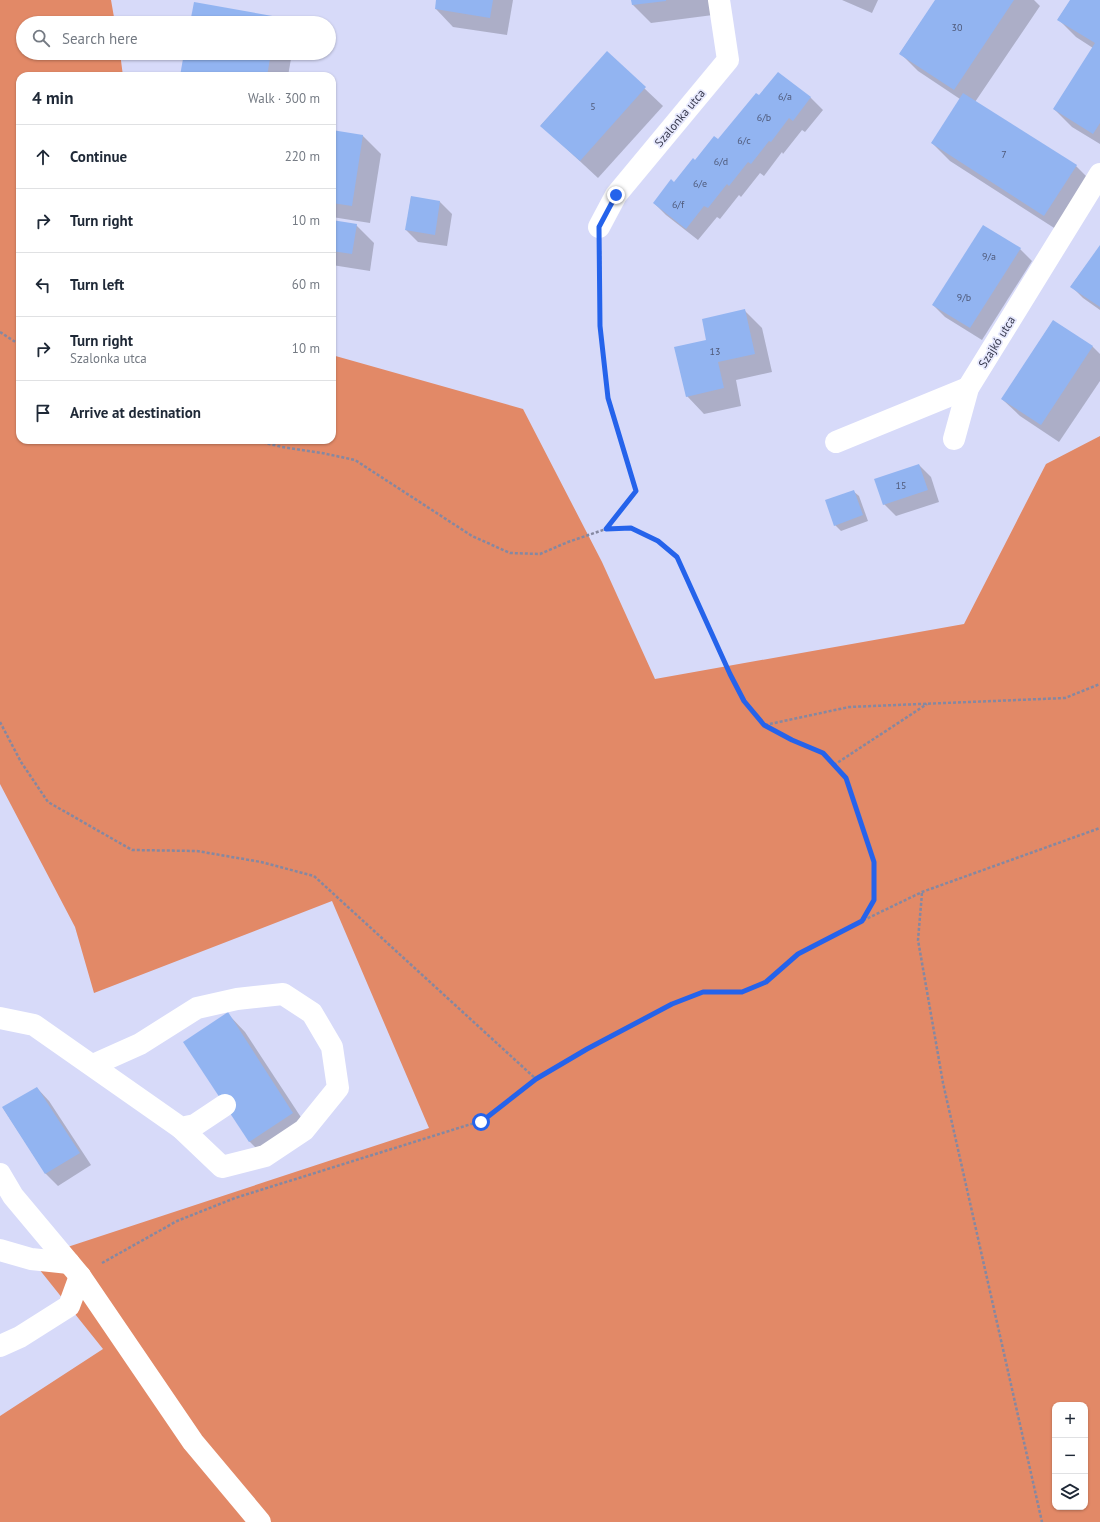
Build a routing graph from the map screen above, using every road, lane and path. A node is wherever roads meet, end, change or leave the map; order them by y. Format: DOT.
graph roads {
  1 [pos="718,0"];
  2 [pos="1100,174"];
  3 [pos="599,227"];
  4 [pos="0,332"];
  5 [pos="16,342"];
  6 [pos="968,388"];
  7 [pos="954,439"];
  8 [pos="836,442"];
  9 [pos="273,444"];
  10 [pos="606,529"];
  11 [pos="1100,684"];
  12 [pos="928,704"];
  13 [pos="0,722"];
  14 [pos="764,725"];
  15 [pos="834,765"];
  16 [pos="1100,828"];
  17 [pos="922,892"];
  18 [pos="862,921"];
  19 [pos="0,1018"];
  20 [pos="92,1065"];
  21 [pos="536,1079"];
  22 [pos="225,1105"];
  23 [pos="181,1128"];
  24 [pos="0,1174"];
  25 [pos="0,1250"];
  26 [pos="74,1269"];
  27 [pos="0,1346"];
  28 [pos="260,1522"];
  29 [pos="1042,1522"];
  1 -- 3 [label="street, Szalonka utca"];
  2 -- 6 [label="street, Szajkó utca"];
  3 -- 10 [label="path"];
  4 -- 5 [label="path"];
  6 -- 7 [label="street, Szajkó utca"];
  6 -- 8 [label="street"];
  9 -- 10 [label="path"];
  10 -- 14 [label="path"];
  11 -- 12 [label="path"];
  12 -- 14 [label="path"];
  12 -- 15 [label="path"];
  13 -- 21 [label="path"];
  14 -- 15 [label="path"];
  15 -- 18 [label="path"];
  16 -- 17 [label="path"];
  17 -- 18 [label="path"];
  17 -- 29 [label="path"];
  18 -- 21 [label="path"];
  19 -- 20 [label="street"];
  20 -- 23 [label="street"];
  20 -- 23 [label="street"];
  21 -- 26 [label="path"];
  22 -- 23 [label="street"];
  24 -- 26 [label="street"];
  25 -- 26 [label="street"];
  26 -- 27 [label="street"];
  26 -- 28 [label="street"];
}
